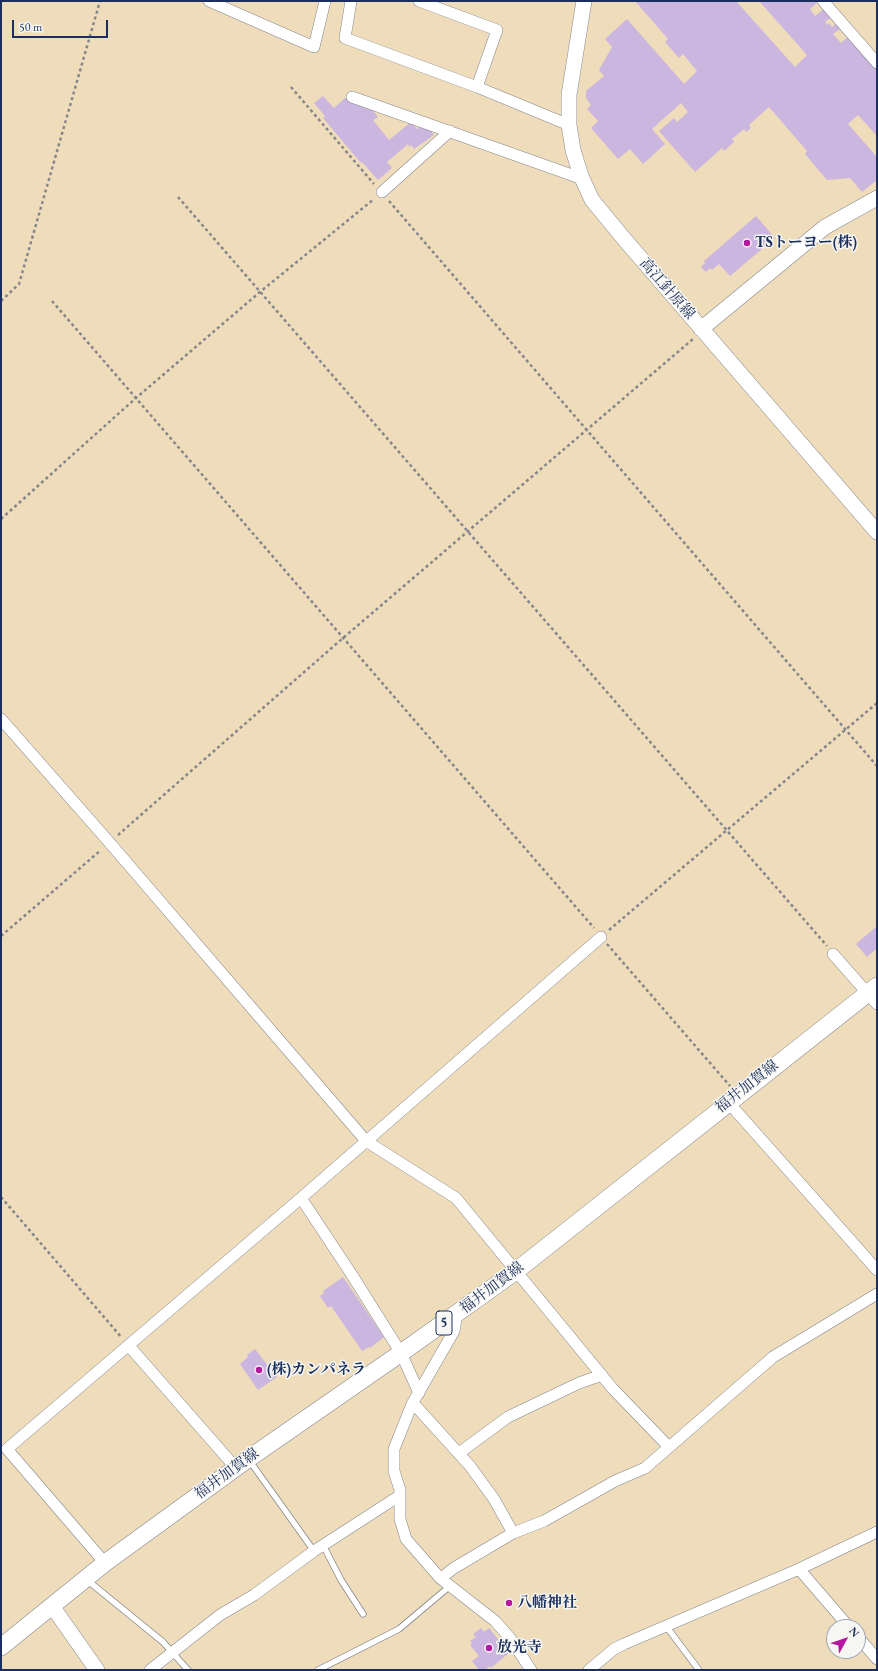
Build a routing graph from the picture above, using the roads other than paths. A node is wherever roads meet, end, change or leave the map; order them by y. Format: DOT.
graph roads {
  1 [pos="209,1"];
  2 [pos="325,1"];
  3 [pos="351,1"];
  4 [pos="420,1"];
  5 [pos="584,1"];
  6 [pos="823,1"];
  7 [pos="877,63"];
  8 [pos="477,87"];
  9 [pos="352,97"];
  10 [pos="569,125"];
  11 [pos="450,131"];
  12 [pos="583,179"];
  13 [pos="382,192"];
  14 [pos="877,198"];
  15 [pos="702,330"];
  16 [pos="877,532"];
  17 [pos="1,719"];
  18 [pos="601,937"];
  19 [pos="833,954"];
  20 [pos="874,994"];
  21 [pos="733,1098"];
  22 [pos="366,1141"];
  23 [pos="301,1198"];
  24 [pos="877,1270"];
  25 [pos="516,1271"];
  26 [pos="877,1294"];
  27 [pos="457,1314"];
  28 [pos="129,1346"];
  29 [pos="401,1353"];
  30 [pos="602,1375"];
  31 [pos="416,1398"];
  32 [pos="669,1448"];
  33 [pos="459,1454"];
  34 [pos="242,1463"];
  35 [pos="399,1496"];
  36 [pos="877,1532"];
  37 [pos="513,1533"];
  38 [pos="319,1548"];
  39 [pos="105,1562"];
  40 [pos="799,1569"];
  41 [pos="441,1578"];
  42 [pos="85,1579"];
  43 [pos="450,1586"];
  44 [pos="52,1606"];
  45 [pos="363,1614"];
  46 [pos="842,1619"];
  47 [pos="666,1625"];
  48 [pos="866,1646"];
  49 [pos="1,1647"];
  50 [pos="172,1652"];
  51 [pos="877,1659"];
  52 [pos="97,1670"];
  53 [pos="150,1670"];
  54 [pos="188,1670"];
  55 [pos="318,1670"];
  56 [pos="531,1670"];
  57 [pos="589,1670"];
  58 [pos="699,1670"];
  1 -- 2 [label="street"];
  3 -- 8 [label="street"];
  4 -- 8 [label="street"];
  5 -- 10 [label="main road, 高江針原線"];
  6 -- 7 [label="street"];
  8 -- 10 [label="street"];
  9 -- 11 [label="street"];
  10 -- 12 [label="main road, 高江針原線"];
  11 -- 12 [label="street"];
  11 -- 13 [label="street"];
  12 -- 15 [label="main road, 高江針原線"];
  14 -- 15 [label="main road"];
  15 -- 16 [label="main road, 高江針原線"];
  17 -- 22 [label="street"];
  18 -- 22 [label="street"];
  19 -- 20 [label="street"];
  20 -- 21 [label="main road, 福井加賀線 / 5"];
  21 -- 24 [label="street"];
  21 -- 25 [label="main road, 福井加賀線 / 5"];
  22 -- 23 [label="street"];
  22 -- 25 [label="street"];
  23 -- 28 [label="street"];
  23 -- 29 [label="street"];
  25 -- 27 [label="main road, 福井加賀線 / 5"];
  25 -- 30 [label="street"];
  26 -- 32 [label="street"];
  27 -- 29 [label="main road, 福井加賀線 / 5"];
  27 -- 31 [label="street"];
  28 -- 34 [label="street"];
  28 -- 39 [label="street"];
  29 -- 31 [label="street"];
  29 -- 34 [label="main road, 福井加賀線 / 5"];
  30 -- 32 [label="street"];
  30 -- 33 [label="street"];
  31 -- 33 [label="street"];
  31 -- 35 [label="street"];
  32 -- 37 [label="street"];
  33 -- 37 [label="street"];
  34 -- 38 [label="lane"];
  34 -- 39 [label="main road, 福井加賀線 / 5"];
  35 -- 38 [label="street"];
  35 -- 41 [label="street"];
  36 -- 40 [label="street"];
  37 -- 41 [label="street"];
  38 -- 45 [label="lane"];
  38 -- 50 [label="street"];
  39 -- 42 [label="main road, 福井加賀線 / 5"];
  40 -- 46 [label="street"];
  40 -- 47 [label="street"];
  41 -- 43 [label="street"];
  42 -- 44 [label="main road, 福井加賀線 / 5"];
  42 -- 50 [label="lane"];
  43 -- 55 [label="lane"];
  43 -- 56 [label="street"];
  44 -- 49 [label="main road, 福井加賀線 / 5"];
  44 -- 52 [label="main road"];
  47 -- 57 [label="street"];
  47 -- 58 [label="lane"];
  48 -- 51 [label="street"];
  50 -- 53 [label="street"];
  50 -- 54 [label="lane"];
}
